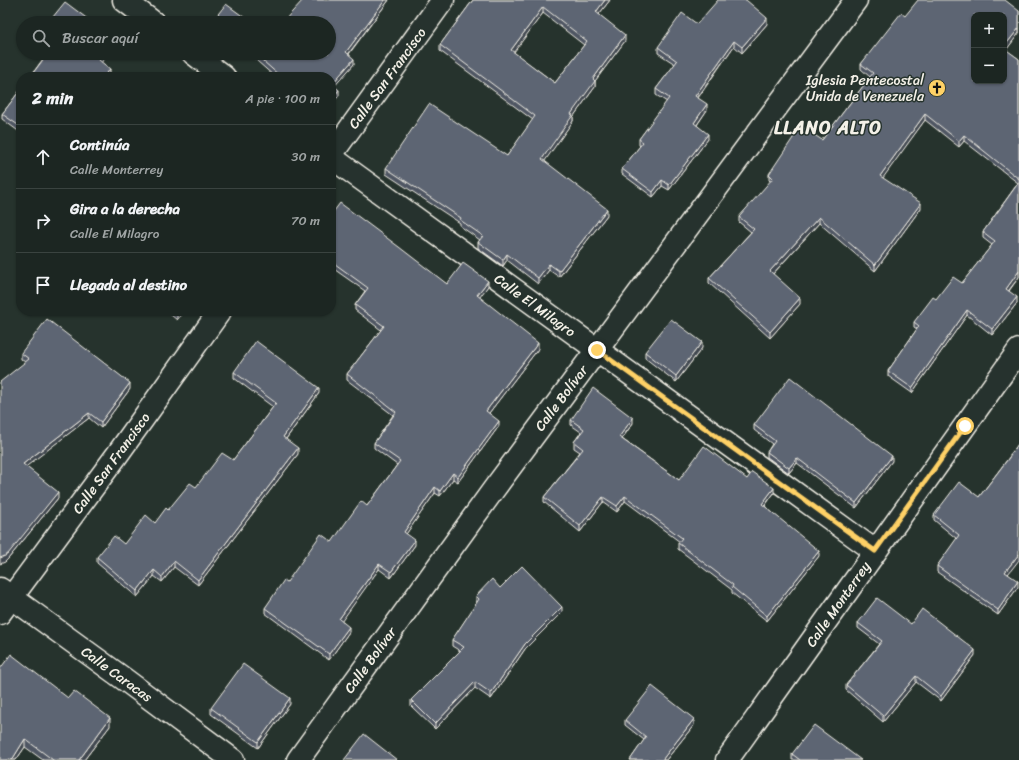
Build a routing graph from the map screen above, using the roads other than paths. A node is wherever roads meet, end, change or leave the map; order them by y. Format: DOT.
graph roads {
  1 [pos="124,0"];
  2 [pos="443,0"];
  3 [pos="856,0"];
  4 [pos="145,16"];
  5 [pos="202,60"];
  6 [pos="218,72"];
  7 [pos="336,149"];
  8 [pos="336,160"];
  9 [pos="216,316"];
  10 [pos="597,350"];
  11 [pos="1019,350"];
  12 [pos="875,551"];
  13 [pos="4,600"];
  14 [pos="233,760"];
  15 [pos="298,760"];
  16 [pos="727,760"];
  1 -- 4 [label="street"];
  2 -- 7 [label="street, Calle San Francisco"];
  3 -- 10 [label="street, Calle Bolívar"];
  5 -- 6 [label="street"];
  8 -- 10 [label="street, Calle El Milagro"];
  9 -- 13 [label="street, Calle San Francisco"];
  10 -- 12 [label="street, Calle El Milagro"];
  10 -- 15 [label="street, Calle Bolívar"];
  11 -- 12 [label="street, Calle Monterrey"];
  12 -- 16 [label="street, Calle Monterrey"];
  13 -- 14 [label="street, Calle Caracas"];
}
